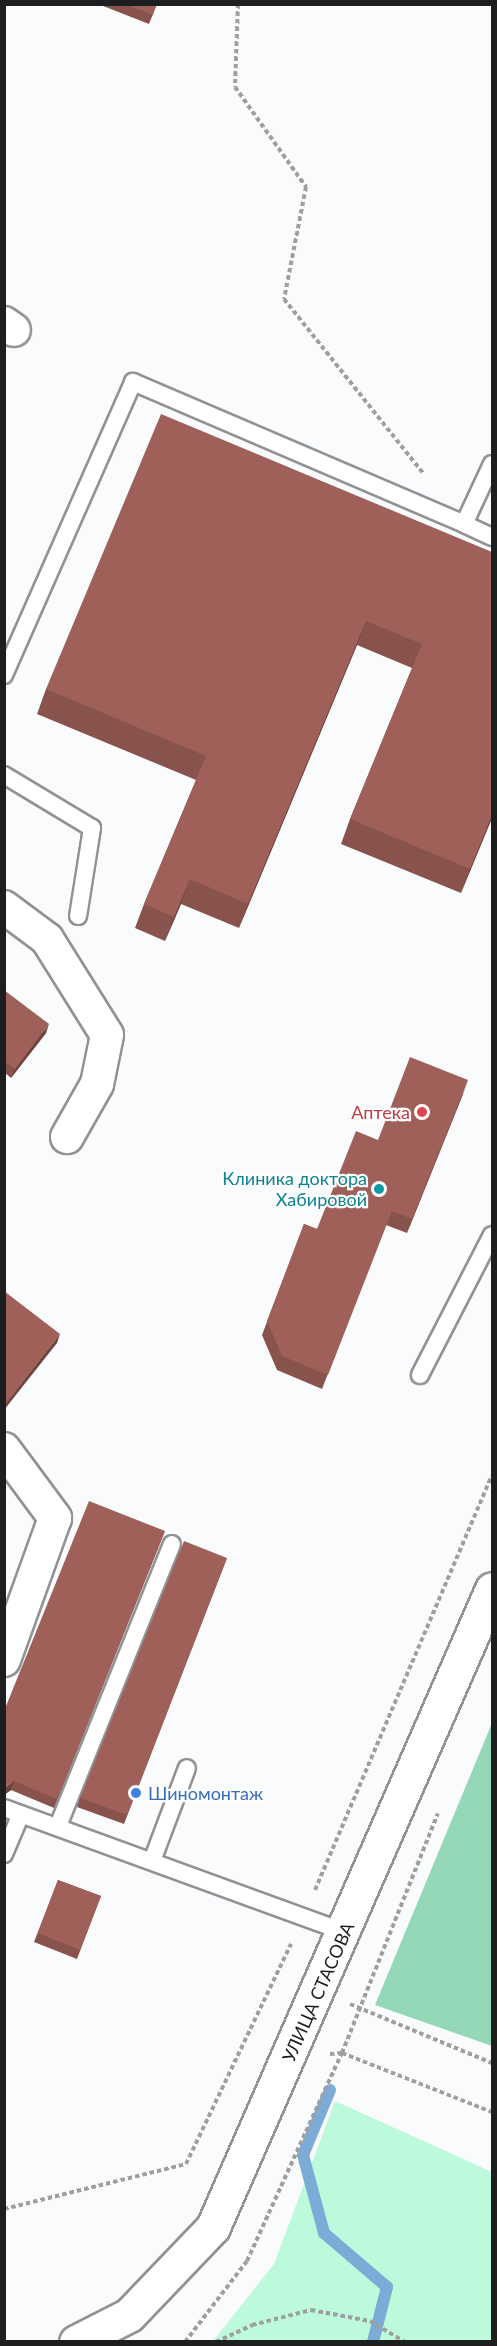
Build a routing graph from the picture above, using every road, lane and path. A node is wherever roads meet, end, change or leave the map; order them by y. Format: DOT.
graph roads {
  1 [pos="238,4"];
  2 [pos="492,464"];
  3 [pos="427,477"];
  4 [pos="464,524"];
  5 [pos="492,537"];
  6 [pos="4,675"];
  7 [pos="4,775"];
  8 [pos="4,907"];
  9 [pos="78,916"];
  10 [pos="67,1137"];
  11 [pos="492,1235"];
  12 [pos="420,1375"];
  13 [pos="4,1449"];
  14 [pos="172,1544"];
  15 [pos="492,1589"];
  16 [pos="4,1660"];
  17 [pos="187,1768"];
  18 [pos="4,1808"];
  19 [pos="440,1809"];
  20 [pos="21,1814"];
  21 [pos="58,1826"];
  22 [pos="4,1854"];
  23 [pos="152,1861"];
  24 [pos="345,1932"];
  25 [pos="319,1991"];
  26 [pos="360,2008"];
  27 [pos="342,2053"];
  28 [pos="290,2057"];
  29 [pos="492,2063"];
  30 [pos="492,2112"];
  31 [pos="76,2342"];
  32 [pos="185,2342"];
  33 [pos="216,2342"];
  34 [pos="405,2342"];
  1 -- 3 [label="path"];
  2 -- 4 [label="lane"];
  4 -- 5 [label="lane"];
  4 -- 6 [label="lane"];
  7 -- 9 [label="lane"];
  8 -- 10 [label="street"];
  11 -- 12 [label="lane"];
  13 -- 16 [label="street"];
  14 -- 21 [label="lane"];
  15 -- 24 [label="main road, УЛИЦА СТАСОВА"];
  17 -- 23 [label="lane"];
  18 -- 20 [label="lane"];
  19 -- 26 [label="path"];
  20 -- 21 [label="lane"];
  20 -- 22 [label="lane"];
  21 -- 23 [label="lane"];
  23 -- 24 [label="lane"];
  24 -- 25 [label="main road, УЛИЦА СТАСОВА"];
  25 -- 26 [label="path"];
  25 -- 28 [label="main road, УЛИЦА СТАСОВА"];
  26 -- 27 [label="path"];
  26 -- 29 [label="path"];
  27 -- 28 [label="path"];
  27 -- 30 [label="path"];
  27 -- 32 [label="path"];
  28 -- 31 [label="main road, УЛИЦА СТАСОВА"];
  33 -- 34 [label="path"];
}
